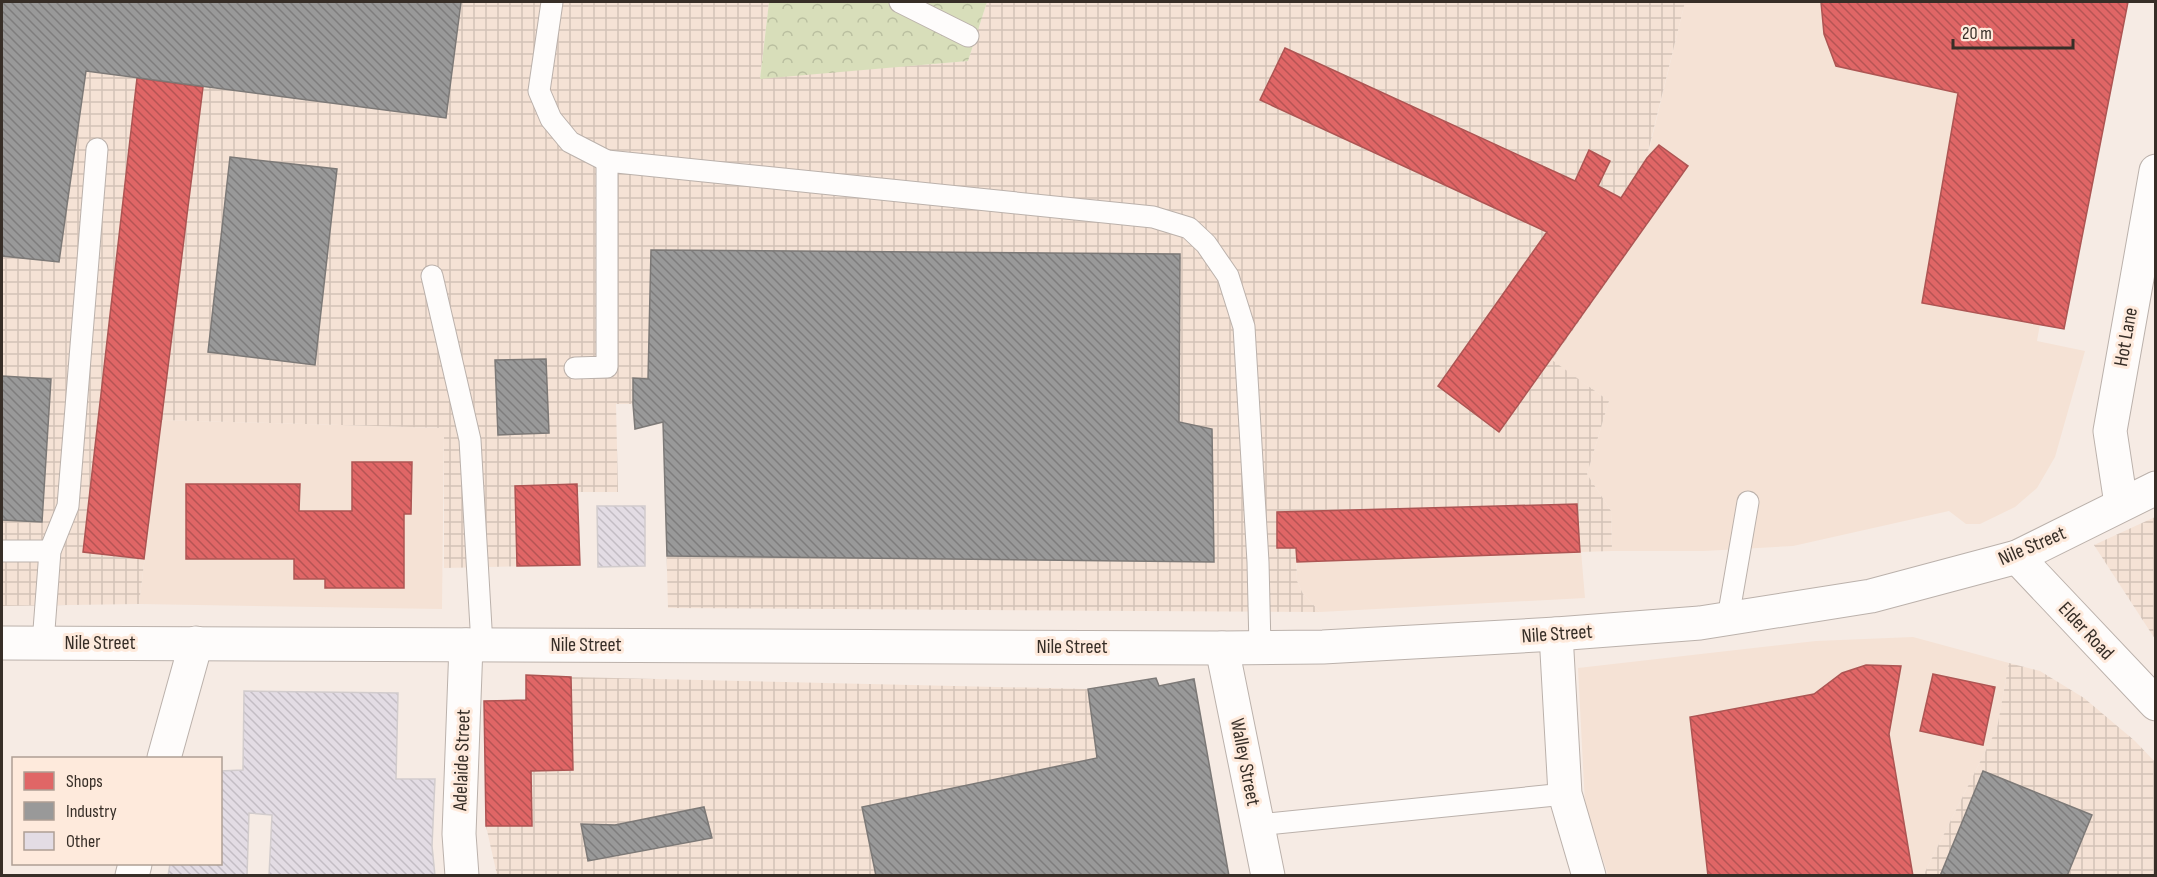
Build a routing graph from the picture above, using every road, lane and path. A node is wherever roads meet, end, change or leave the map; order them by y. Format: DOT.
graph roads {
  1 [pos="552,2"];
  2 [pos="900,2"];
  3 [pos="968,36"];
  4 [pos="97,149"];
  5 [pos="607,161"];
  6 [pos="2156,171"];
  7 [pos="432,276"];
  8 [pos="575,368"];
  9 [pos="2156,488"];
  10 [pos="1748,502"];
  11 [pos="2121,504"];
  12 [pos="2,551"];
  13 [pos="50,551"];
  14 [pos="2017,557"];
  15 [pos="1728,618"];
  16 [pos="1556,634"];
  17 [pos="2,643"];
  18 [pos="43,643"];
  19 [pos="196,643"];
  20 [pos="474,645"];
  21 [pos="1260,647"];
  22 [pos="1222,648"];
  23 [pos="2156,704"];
  24 [pos="165,757"];
  25 [pos="1566,794"];
  26 [pos="1258,825"];
  27 [pos="462,876"];
  28 [pos="1268,876"];
  29 [pos="1589,876"];
  1 -- 5 [label="lane"];
  2 -- 3 [label="lane"];
  4 -- 13 [label="lane"];
  5 -- 8 [label="lane"];
  5 -- 21 [label="lane"];
  6 -- 11 [label="main road, Hot Lane"];
  7 -- 20 [label="lane"];
  9 -- 11 [label="main road, Nile Street"];
  10 -- 15 [label="lane"];
  11 -- 14 [label="main road, Nile Street"];
  12 -- 13 [label="lane"];
  13 -- 18 [label="lane"];
  14 -- 15 [label="main road, Nile Street"];
  14 -- 23 [label="main road, Elder Road"];
  15 -- 16 [label="main road, Nile Street"];
  16 -- 21 [label="main road, Nile Street"];
  16 -- 25 [label="main road"];
  17 -- 18 [label="main road, Nile Street"];
  18 -- 19 [label="main road, Nile Street"];
  19 -- 20 [label="main road, Nile Street"];
  19 -- 24 [label="main road"];
  20 -- 22 [label="main road, Nile Street"];
  20 -- 27 [label="main road, Adelaide Street"];
  21 -- 22 [label="main road, Nile Street"];
  22 -- 26 [label="main road, Walley Street"];
  25 -- 26 [label="lane"];
  25 -- 29 [label="main road"];
  26 -- 28 [label="main road, Walley Street"];
}
